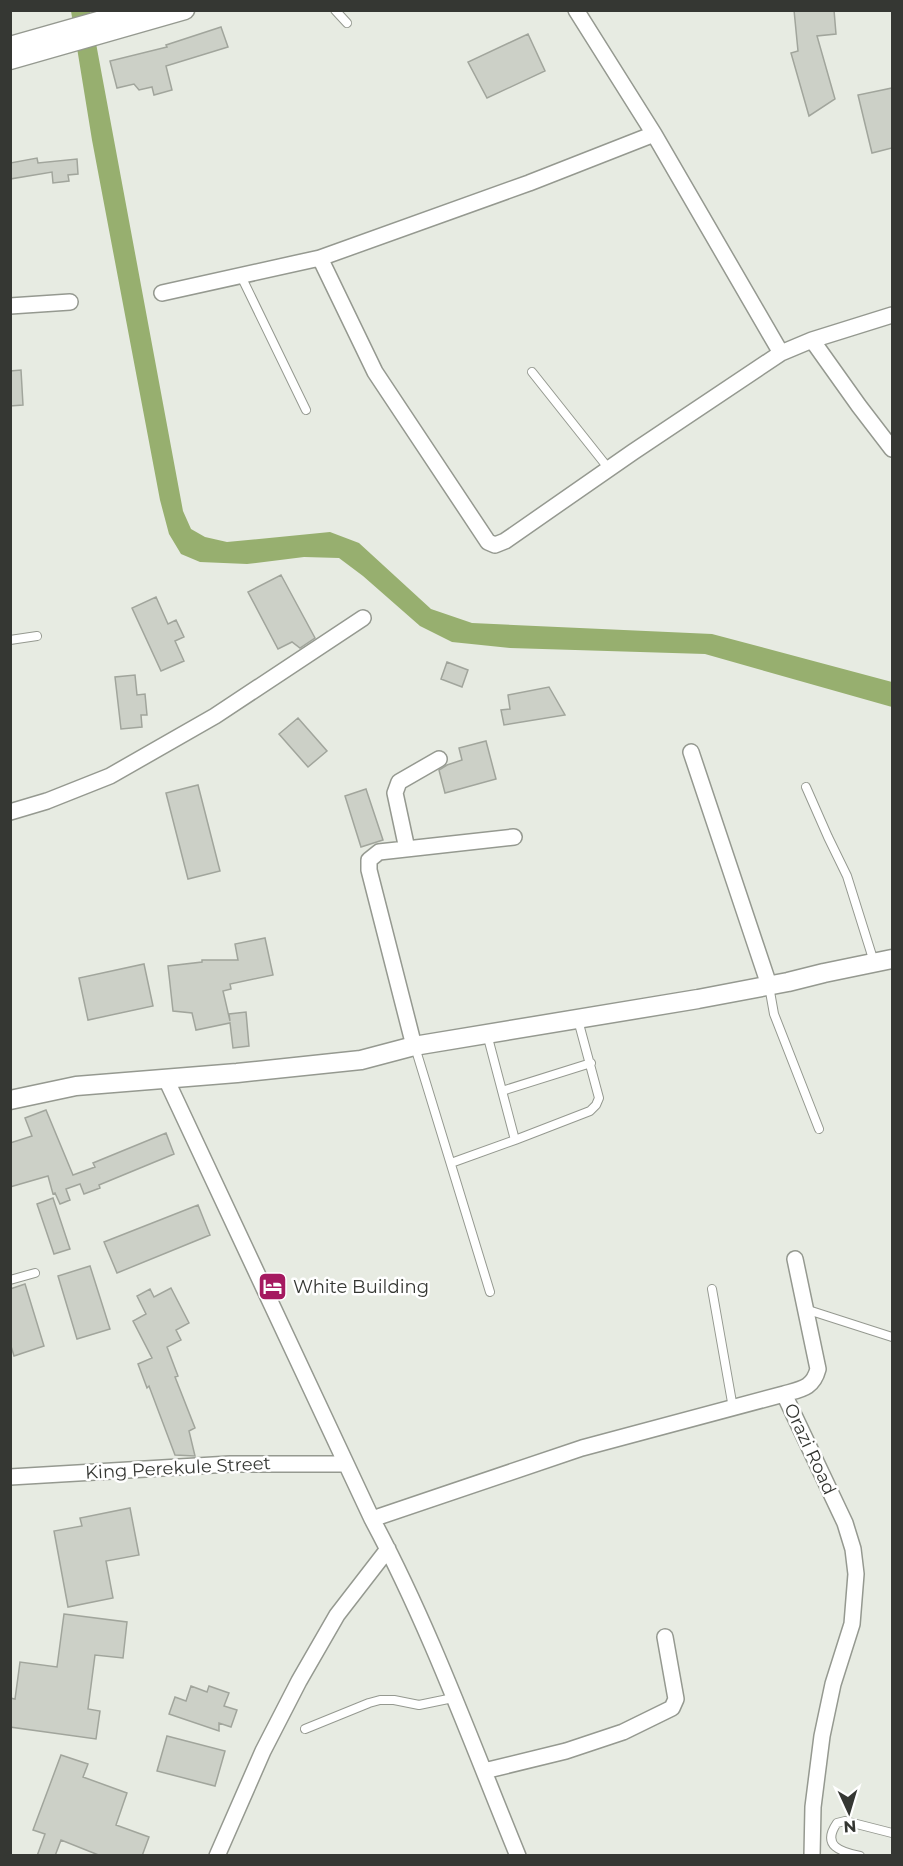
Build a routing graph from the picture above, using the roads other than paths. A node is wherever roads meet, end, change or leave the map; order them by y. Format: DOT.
graph roads {
  1 [pos="137,10"];
  2 [pos="185,10"];
  3 [pos="335,10"];
  4 [pos="576,10"];
  5 [pos="347,23"];
  6 [pos="106,26"];
  7 [pos="52,41"];
  8 [pos="10,46"];
  9 [pos="10,60"];
  10 [pos="654,134"];
  11 [pos="320,258"];
  12 [pos="241,276"];
  13 [pos="162,293"];
  14 [pos="70,302"];
  15 [pos="10,306"];
  16 [pos="892,315"];
  17 [pos="812,340"];
  18 [pos="781,353"];
  19 [pos="532,372"];
  20 [pos="306,410"];
  21 [pos="892,448"];
  22 [pos="609,469"];
  23 [pos="363,618"];
  24 [pos="37,636"];
  25 [pos="10,640"];
  26 [pos="691,752"];
  27 [pos="440,759"];
  28 [pos="806,787"];
  29 [pos="10,812"];
  30 [pos="514,837"];
  31 [pos="407,849"];
  32 [pos="892,959"];
  33 [pos="874,962"];
  34 [pos="769,985"];
  35 [pos="578,1018"];
  36 [pos="487,1033"];
  37 [pos="414,1046"];
  38 [pos="591,1063"];
  39 [pos="166,1078"];
  40 [pos="502,1091"];
  41 [pos="10,1100"];
  42 [pos="819,1129"];
  43 [pos="515,1140"];
  44 [pos="451,1163"];
  45 [pos="795,1259"];
  46 [pos="35,1273"];
  47 [pos="10,1280"];
  48 [pos="712,1289"];
  49 [pos="490,1292"];
  50 [pos="805,1309"];
  51 [pos="892,1337"];
  52 [pos="784,1394"];
  53 [pos="733,1408"];
  54 [pos="346,1464"];
  55 [pos="10,1477"];
  56 [pos="372,1519"];
  57 [pos="388,1549"];
  58 [pos="665,1637"];
  59 [pos="453,1698"];
  60 [pos="305,1729"];
  61 [pos="484,1771"];
  62 [pos="892,1833"];
  63 [pos="217,1856"];
  64 [pos="518,1856"];
  65 [pos="812,1856"];
  66 [pos="860,1856"];
  1 -- 6 [label="street"];
  2 -- 6 [label="street"];
  3 -- 5 [label="lane"];
  4 -- 10 [label="street"];
  6 -- 7 [label="street"];
  7 -- 8 [label="street"];
  7 -- 9 [label="street"];
  10 -- 11 [label="street"];
  10 -- 18 [label="street"];
  11 -- 12 [label="street"];
  11 -- 22 [label="street"];
  12 -- 13 [label="street"];
  12 -- 20 [label="lane"];
  14 -- 15 [label="street"];
  16 -- 17 [label="street"];
  17 -- 18 [label="street"];
  17 -- 21 [label="street"];
  18 -- 22 [label="street"];
  19 -- 22 [label="lane"];
  23 -- 29 [label="street"];
  24 -- 25 [label="lane"];
  26 -- 34 [label="street"];
  27 -- 31 [label="street"];
  28 -- 33 [label="lane"];
  30 -- 31 [label="street"];
  31 -- 37 [label="street"];
  32 -- 33 [label="street"];
  33 -- 34 [label="street"];
  34 -- 35 [label="street"];
  34 -- 42 [label="lane"];
  35 -- 36 [label="street"];
  35 -- 38 [label="lane"];
  36 -- 37 [label="street"];
  36 -- 40 [label="lane"];
  37 -- 39 [label="street"];
  37 -- 44 [label="lane"];
  38 -- 40 [label="lane"];
  38 -- 43 [label="lane"];
  39 -- 41 [label="street"];
  39 -- 54 [label="street"];
  40 -- 43 [label="lane"];
  43 -- 44 [label="lane"];
  44 -- 49 [label="lane"];
  45 -- 50 [label="street"];
  46 -- 47 [label="lane"];
  48 -- 53 [label="lane"];
  50 -- 51 [label="lane"];
  50 -- 52 [label="street"];
  52 -- 53 [label="street, Orazi Road"];
  52 -- 65 [label="street, Orazi Road"];
  53 -- 56 [label="street, Orazi Road"];
  54 -- 55 [label="street, King Perekule Street"];
  54 -- 56 [label="street"];
  56 -- 57 [label="street"];
  57 -- 59 [label="street"];
  57 -- 63 [label="street"];
  58 -- 61 [label="street"];
  59 -- 60 [label="lane"];
  59 -- 61 [label="street"];
  61 -- 64 [label="street"];
  62 -- 66 [label="lane"];
}
